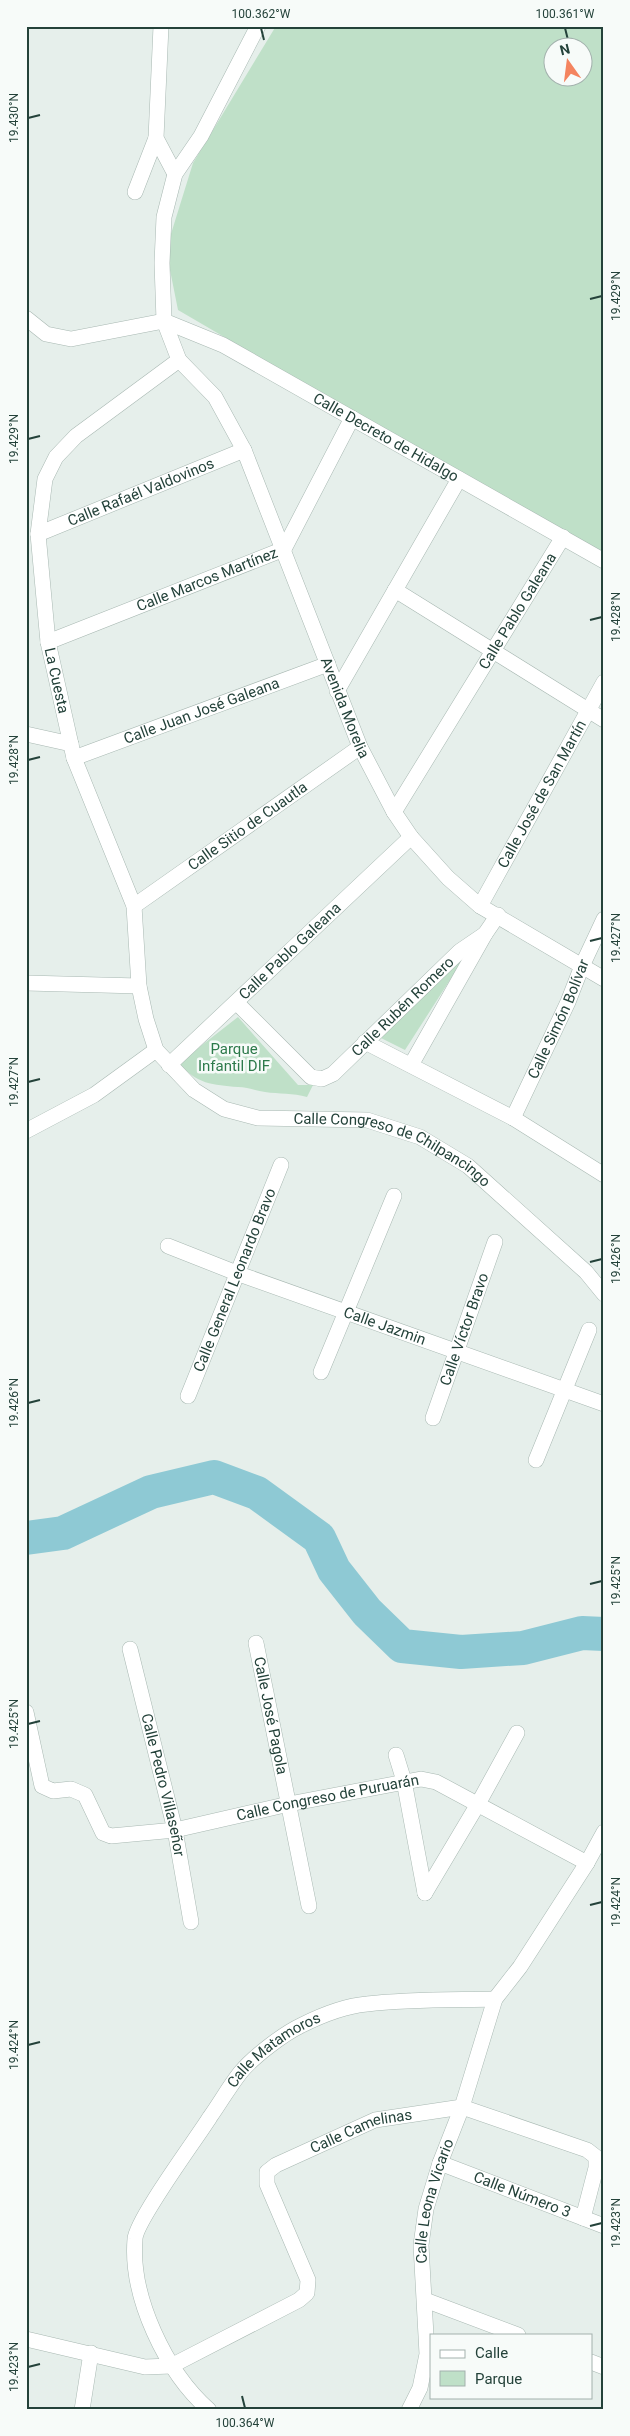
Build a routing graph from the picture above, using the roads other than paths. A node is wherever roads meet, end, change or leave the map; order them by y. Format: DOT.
graph roads {
  1 [pos="162,26"];
  2 [pos="258,26"];
  3 [pos="156,138"];
  4 [pos="175,174"];
  5 [pos="135,192"];
  6 [pos="26,318"];
  7 [pos="164,321"];
  8 [pos="179,360"];
  9 [pos="352,418"];
  10 [pos="244,450"];
  11 [pos="459,479"];
  12 [pos="38,534"];
  13 [pos="563,537"];
  14 [pos="284,549"];
  15 [pos="604,561"];
  16 [pos="395,590"];
  17 [pos="48,642"];
  18 [pos="492,651"];
  19 [pos="328,664"];
  20 [pos="604,682"];
  21 [pos="337,691"];
  22 [pos="586,710"];
  23 [pos="604,720"];
  24 [pos="26,734"];
  25 [pos="360,747"];
  26 [pos="73,751"];
  27 [pos="394,812"];
  28 [pos="411,837"];
  29 [pos="134,906"];
  30 [pos="480,906"];
  31 [pos="498,915"];
  32 [pos="604,919"];
  33 [pos="485,934"];
  34 [pos="582,966"];
  35 [pos="604,979"];
  36 [pos="26,983"];
  37 [pos="139,986"];
  38 [pos="237,1003"];
  39 [pos="365,1042"];
  40 [pos="156,1050"];
  41 [pos="168,1065"];
  42 [pos="412,1066"];
  43 [pos="513,1118"];
  44 [pos="26,1131"];
  45 [pos="281,1165"];
  46 [pos="604,1175"];
  47 [pos="394,1196"];
  48 [pos="496,1242"];
  49 [pos="168,1246"];
  50 [pos="239,1274"];
  51 [pos="604,1294"];
  52 [pos="346,1312"];
  53 [pos="589,1330"];
  54 [pos="456,1352"];
  55 [pos="321,1372"];
  56 [pos="563,1390"];
  57 [pos="188,1396"];
  58 [pos="604,1404"];
  59 [pos="433,1418"];
  60 [pos="536,1460"];
  61 [pos="256,1643"];
  62 [pos="130,1649"];
  63 [pos="26,1712"];
  64 [pos="517,1733"];
  65 [pos="396,1754"];
  66 [pos="404,1781"];
  67 [pos="289,1804"];
  68 [pos="478,1804"];
  69 [pos="175,1830"];
  70 [pos="604,1832"];
  71 [pos="587,1863"];
  72 [pos="309,1906"];
  73 [pos="191,1922"];
  74 [pos="495,1999"];
  75 [pos="462,2107"];
  76 [pos="440,2163"];
  77 [pos="583,2218"];
  78 [pos="604,2226"];
  79 [pos="424,2300"];
  80 [pos="515,2334"];
  81 [pos="26,2339"];
  82 [pos="91,2353"];
  83 [pos="592,2362"];
  84 [pos="171,2366"];
  85 [pos="604,2367"];
  86 [pos="82,2410"];
  87 [pos="209,2410"];
  88 [pos="410,2410"];
  1 -- 3 [label="street"];
  2 -- 4 [label="street"];
  3 -- 4 [label="street"];
  3 -- 5 [label="street"];
  4 -- 7 [label="street"];
  6 -- 7 [label="street"];
  7 -- 8 [label="street"];
  7 -- 9 [label="street, Calle Decreto de Hidalgo"];
  8 -- 10 [label="street, Avenida Morelia"];
  8 -- 12 [label="street, La Cuesta"];
  9 -- 11 [label="street, Calle Decreto de Hidalgo"];
  9 -- 14 [label="street, Calle Marcos Martínez"];
  10 -- 12 [label="street, Calle Rafaél Valdovinos"];
  10 -- 14 [label="street, Avenida Morelia"];
  11 -- 13 [label="street, Calle Decreto de Hidalgo"];
  11 -- 16 [label="street"];
  12 -- 17 [label="street, La Cuesta"];
  13 -- 15 [label="street, Calle Decreto de Hidalgo"];
  13 -- 18 [label="street, Calle Pablo Galeana"];
  14 -- 17 [label="street, Calle Marcos Martínez"];
  14 -- 19 [label="street, Avenida Morelia"];
  16 -- 18 [label="street"];
  16 -- 21 [label="street"];
  17 -- 26 [label="street, La Cuesta"];
  18 -- 22 [label="street"];
  18 -- 27 [label="street, Calle Pablo Galeana"];
  19 -- 21 [label="street, Avenida Morelia"];
  19 -- 26 [label="street, Calle Juan José Galeana"];
  20 -- 22 [label="street, Calle José de San Martín"];
  21 -- 25 [label="street, Avenida Morelia"];
  22 -- 23 [label="street"];
  22 -- 30 [label="street, Calle José de San Martín"];
  24 -- 26 [label="street"];
  25 -- 27 [label="street, Avenida Morelia"];
  25 -- 29 [label="street, Calle Sitio de Cuautla"];
  26 -- 29 [label="street, La Cuesta"];
  27 -- 28 [label="street, Avenida Morelia"];
  28 -- 30 [label="street, Avenida Morelia"];
  28 -- 38 [label="street, Calle Pablo Galeana"];
  29 -- 37 [label="street, La Cuesta"];
  30 -- 31 [label="street, Avenida Morelia"];
  31 -- 33 [label="street"];
  31 -- 34 [label="street, Avenida Morelia"];
  32 -- 34 [label="street, Calle Simón Bolívar"];
  33 -- 39 [label="street, Calle Rubén Romero"];
  33 -- 42 [label="street"];
  34 -- 35 [label="street, Avenida Morelia"];
  34 -- 43 [label="street, Calle Simón Bolívar"];
  36 -- 37 [label="street"];
  37 -- 40 [label="street, La Cuesta"];
  38 -- 39 [label="street, Calle Rubén Romero"];
  38 -- 41 [label="street, Calle Pablo Galeana"];
  39 -- 42 [label="street"];
  40 -- 41 [label="street, Calle Congreso de Chilpancingo"];
  40 -- 44 [label="street"];
  41 -- 51 [label="street, Calle Congreso de Chilpancingo"];
  42 -- 43 [label="street"];
  43 -- 46 [label="street"];
  45 -- 50 [label="street, Calle General Leonardo Bravo"];
  47 -- 52 [label="street"];
  48 -- 54 [label="street, Calle Víctor Bravo"];
  49 -- 50 [label="street, Calle Jazmin"];
  50 -- 52 [label="street, Calle Jazmin"];
  50 -- 57 [label="street, Calle General Leonardo Bravo"];
  52 -- 54 [label="street, Calle Jazmin"];
  52 -- 55 [label="street"];
  53 -- 56 [label="street"];
  54 -- 56 [label="street, Calle Jazmin"];
  54 -- 59 [label="street, Calle Víctor Bravo"];
  56 -- 58 [label="street, Calle Jazmin"];
  56 -- 60 [label="street"];
  61 -- 67 [label="street, Calle José Pagola"];
  62 -- 69 [label="street, Calle Pedro Villaseñor"];
  63 -- 69 [label="street, Calle Congreso de Puruarán"];
  64 -- 68 [label="street"];
  65 -- 66 [label="street"];
  66 -- 67 [label="street, Calle Congreso de Puruarán"];
  66 -- 68 [label="street, Calle Congreso de Puruarán"];
  66 -- 68 [label="street"];
  67 -- 69 [label="street, Calle Congreso de Puruarán"];
  67 -- 72 [label="street, Calle José Pagola"];
  68 -- 71 [label="street, Calle Congreso de Puruarán"];
  69 -- 73 [label="street, Calle Pedro Villaseñor"];
  70 -- 71 [label="street"];
  71 -- 74 [label="street"];
  74 -- 75 [label="street, Calle Leona Vicario"];
  74 -- 84 [label="street, Calle Matamoros"];
  75 -- 76 [label="street, Calle Leona Vicario"];
  75 -- 77 [label="street"];
  75 -- 84 [label="street, Calle Camelinas"];
  76 -- 77 [label="street, Calle Número 3"];
  76 -- 79 [label="street, Calle Leona Vicario"];
  77 -- 78 [label="street, Calle Número 3"];
  79 -- 80 [label="street"];
  79 -- 88 [label="street, Calle Leona Vicario"];
  81 -- 82 [label="street"];
  82 -- 84 [label="street"];
  82 -- 86 [label="street"];
  83 -- 85 [label="street"];
  84 -- 87 [label="street"];
}
